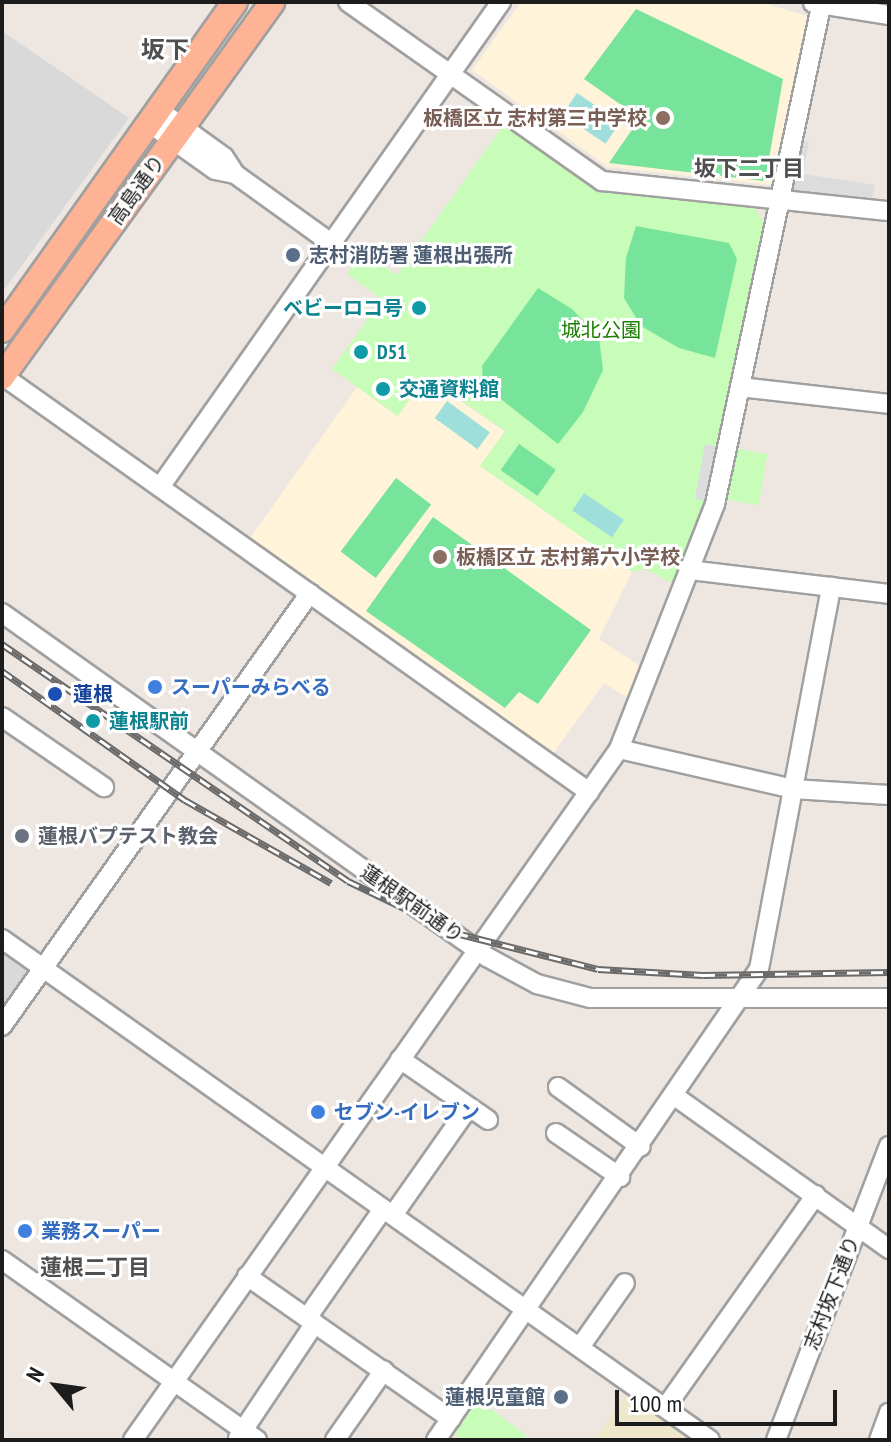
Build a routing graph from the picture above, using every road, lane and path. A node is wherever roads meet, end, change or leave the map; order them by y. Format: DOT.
graph roads {
  1 [pos="235,2"];
  2 [pos="272,2"];
  3 [pos="348,2"];
  4 [pos="501,2"];
  5 [pos="818,3"];
  6 [pos="889,15"];
  7 [pos="451,75"];
  8 [pos="154,116"];
  9 [pos="178,134"];
  10 [pos="779,200"];
  11 [pos="889,211"];
  12 [pos="331,243"];
  13 [pos="2,330"];
  14 [pos="2,377"];
  15 [pos="740,387"];
  16 [pos="889,404"];
  17 [pos="160,487"];
  18 [pos="689,570"];
  19 [pos="831,587"];
  20 [pos="310,593"];
  21 [pos="889,594"];
  22 [pos="3,616"];
  23 [pos="2,717"];
  24 [pos="619,749"];
  25 [pos="197,753"];
  26 [pos="104,787"];
  27 [pos="793,789"];
  28 [pos="589,792"];
  29 [pos="889,795"];
  30 [pos="2,939"];
  31 [pos="478,950"];
  32 [pos="43,968"];
  33 [pos="743,998"];
  34 [pos="889,998"];
  35 [pos="2,1026"];
  36 [pos="400,1059"];
  37 [pos="558,1087"];
  38 [pos="676,1097"];
  39 [pos="469,1107"];
  40 [pos="488,1120"];
  41 [pos="556,1133"];
  42 [pos="889,1146"];
  43 [pos="641,1147"];
  44 [pos="324,1168"];
  45 [pos="620,1177"];
  46 [pos="816,1195"];
  47 [pos="388,1212"];
  48 [pos="857,1228"];
  49 [pos="889,1249"];
  50 [pos="2,1260"];
  51 [pos="247,1276"];
  52 [pos="625,1283"];
  53 [pos="527,1310"];
  54 [pos="311,1321"];
  55 [pos="580,1347"];
  56 [pos="384,1370"];
  57 [pos="174,1382"];
  58 [pos="665,1408"];
  59 [pos="889,1413"];
  60 [pos="451,1419"];
  61 [pos="246,1437"];
  62 [pos="133,1440"];
  63 [pos="335,1440"];
  64 [pos="436,1440"];
  65 [pos="710,1440"];
  66 [pos="776,1440"];
  67 [pos="879,1440"];
  1 -- 8 [label="main road, 高島通り"];
  2 -- 9 [label="main road, 高島通り"];
  3 -- 7 [label="street"];
  4 -- 7 [label="street"];
  5 -- 6 [label="street"];
  5 -- 10 [label="street"];
  7 -- 10 [label="street"];
  7 -- 12 [label="street"];
  8 -- 9 [label="street"];
  8 -- 13 [label="main road, 高島通り"];
  9 -- 12 [label="street"];
  9 -- 14 [label="main road, 高島通り"];
  10 -- 11 [label="street"];
  10 -- 15 [label="street"];
  12 -- 17 [label="street"];
  14 -- 17 [label="street"];
  15 -- 16 [label="street"];
  15 -- 18 [label="street"];
  17 -- 20 [label="street"];
  18 -- 19 [label="street"];
  18 -- 24 [label="street"];
  19 -- 21 [label="street"];
  19 -- 27 [label="street"];
  20 -- 25 [label="street"];
  20 -- 28 [label="street"];
  22 -- 25 [label="street, 蓮根駅前通り"];
  23 -- 26 [label="street"];
  24 -- 27 [label="street"];
  24 -- 28 [label="street"];
  25 -- 31 [label="street, 蓮根駅前通り"];
  25 -- 32 [label="street"];
  27 -- 29 [label="street"];
  27 -- 33 [label="street"];
  28 -- 31 [label="street"];
  30 -- 32 [label="street"];
  31 -- 33 [label="street, 蓮根駅前通り"];
  31 -- 36 [label="street"];
  32 -- 35 [label="street"];
  32 -- 44 [label="street"];
  33 -- 34 [label="street, 蓮根駅前通り"];
  33 -- 38 [label="street"];
  36 -- 39 [label="street"];
  36 -- 44 [label="street"];
  37 -- 43 [label="street"];
  38 -- 43 [label="street"];
  38 -- 46 [label="street"];
  39 -- 40 [label="street"];
  39 -- 47 [label="street"];
  41 -- 45 [label="street"];
  42 -- 48 [label="street, 志村坂下通り"];
  43 -- 45 [label="street"];
  44 -- 47 [label="street"];
  44 -- 51 [label="street"];
  45 -- 53 [label="street"];
  46 -- 48 [label="street"];
  46 -- 58 [label="street"];
  47 -- 53 [label="street"];
  47 -- 54 [label="street"];
  48 -- 49 [label="street"];
  48 -- 66 [label="street, 志村坂下通り"];
  50 -- 57 [label="street"];
  51 -- 54 [label="street"];
  51 -- 57 [label="street"];
  52 -- 55 [label="street"];
  53 -- 55 [label="street"];
  53 -- 60 [label="street"];
  54 -- 56 [label="street"];
  54 -- 61 [label="street"];
  55 -- 58 [label="street"];
  56 -- 60 [label="street"];
  56 -- 63 [label="street"];
  57 -- 61 [label="street"];
  57 -- 62 [label="street"];
  58 -- 65 [label="street"];
  59 -- 67 [label="street"];
  60 -- 64 [label="street"];
}
